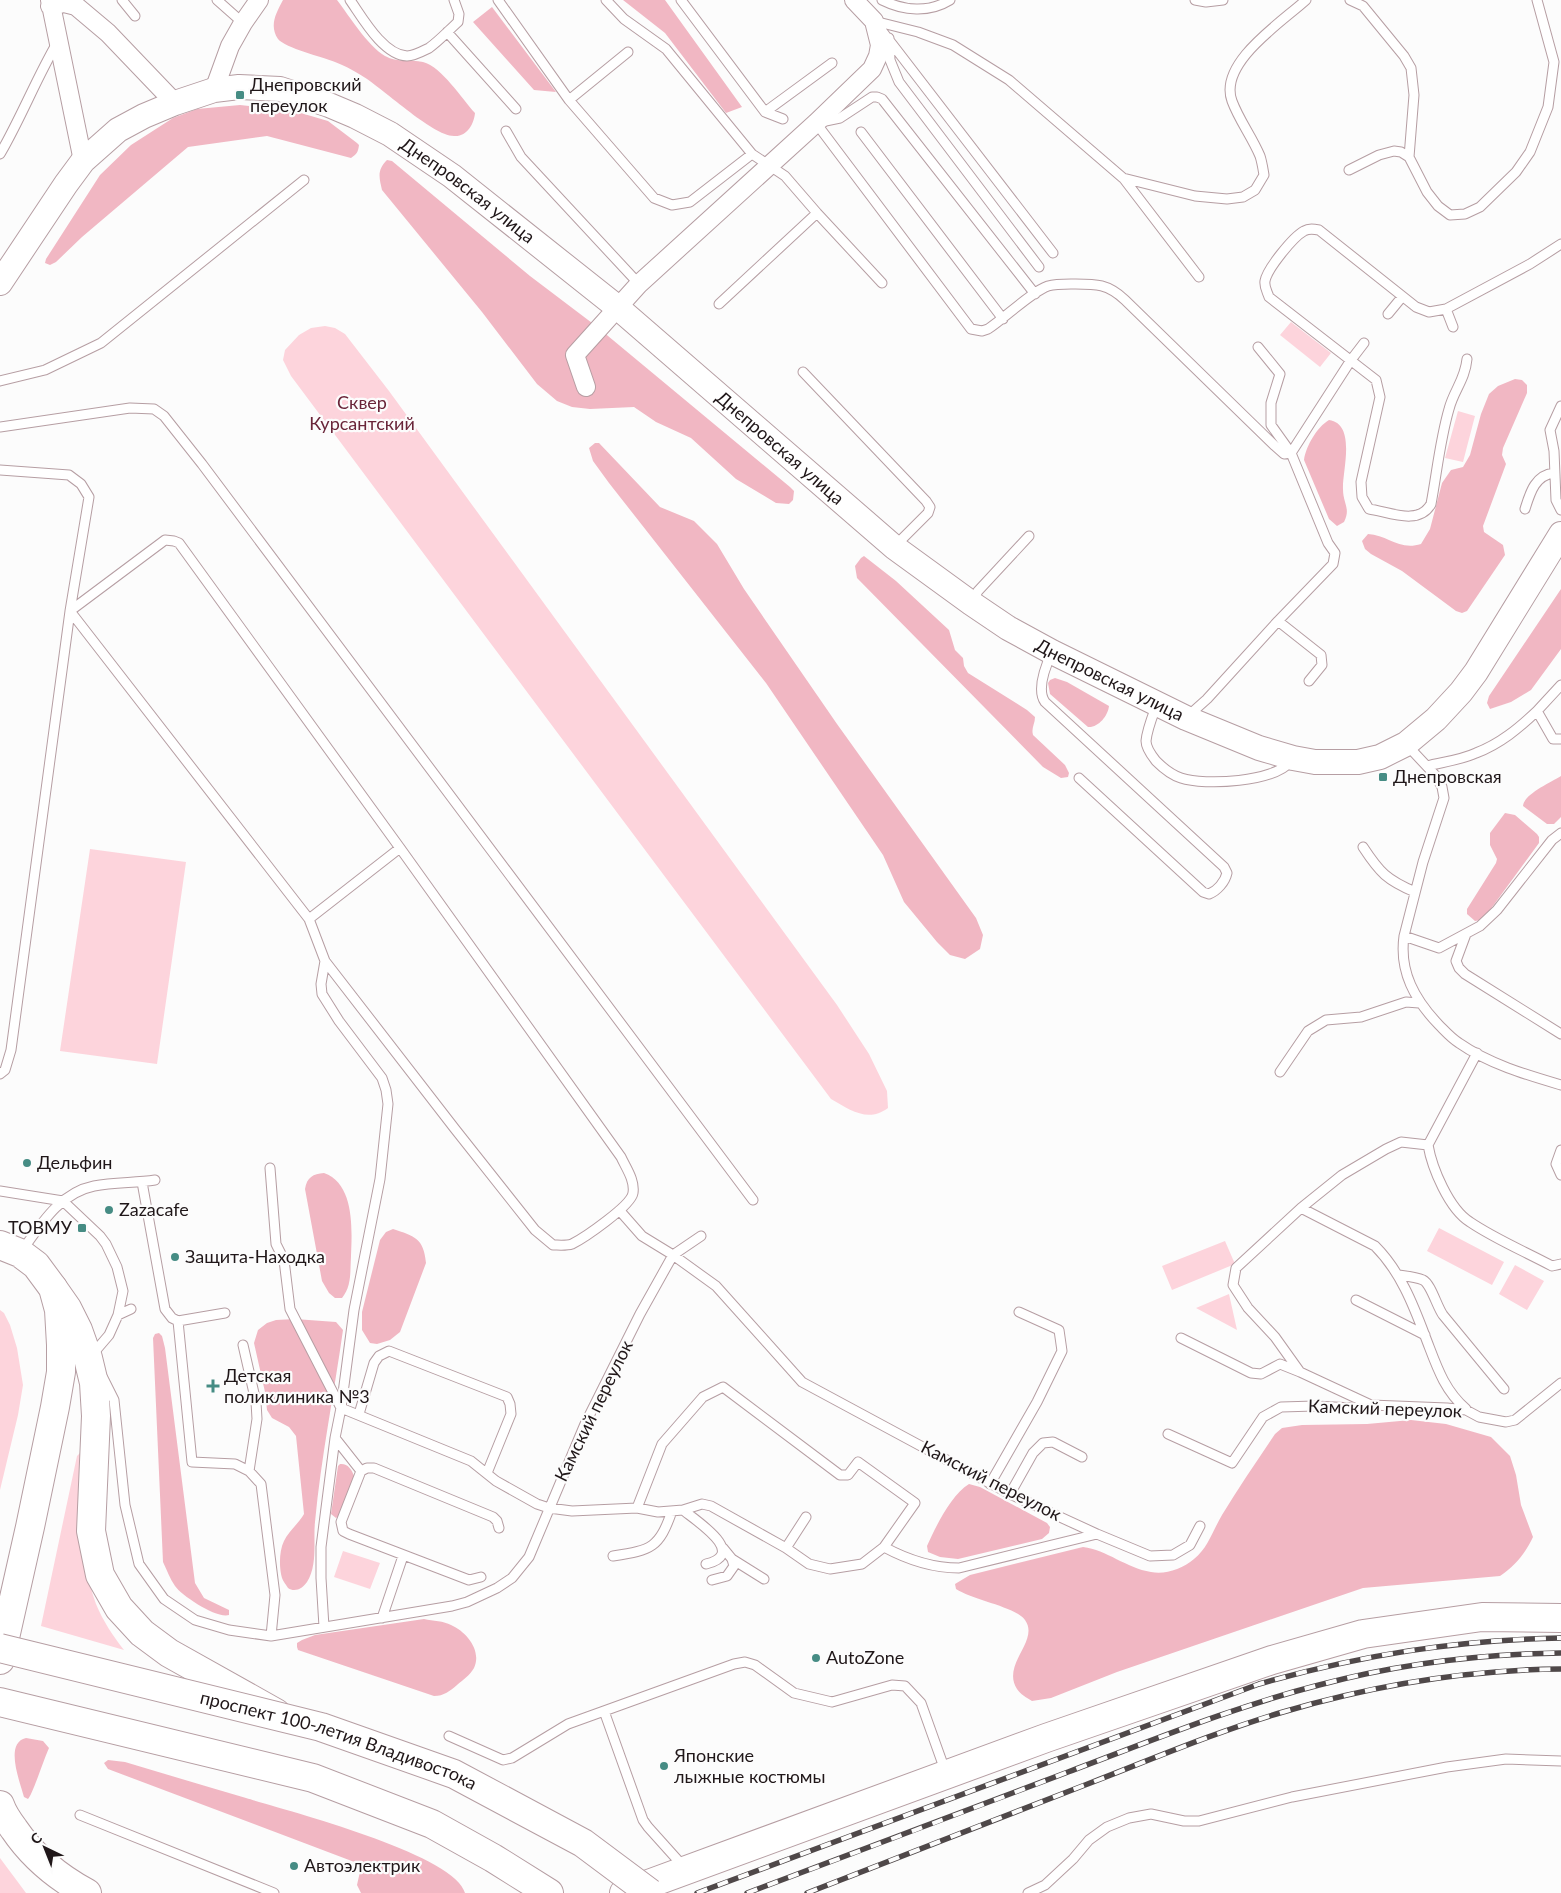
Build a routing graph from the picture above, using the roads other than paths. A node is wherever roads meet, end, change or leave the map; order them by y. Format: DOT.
graph roads {
  1 [pos="122,0"];
  2 [pos="216,0"];
  3 [pos="259,0"];
  4 [pos="350,0"];
  5 [pos="454,0"];
  6 [pos="498,0"];
  7 [pos="606,0"];
  8 [pos="681,0"];
  9 [pos="854,0"];
  10 [pos="882,0"];
  11 [pos="950,0"];
  12 [pos="1195,0"];
  13 [pos="1223,0"];
  14 [pos="1306,0"];
  15 [pos="1350,0"];
  16 [pos="1537,0"];
  17 [pos="52,2"];
  18 [pos="135,16"];
  19 [pos="874,21"];
  20 [pos="243,23"];
  21 [pos="447,32"];
  22 [pos="889,38"];
  23 [pos="57,42"];
  24 [pos="628,52"];
  25 [pos="832,63"];
  26 [pos="214,90"];
  27 [pos="569,100"];
  28 [pos="175,103"];
  29 [pos="516,109"];
  30 [pos="765,112"];
  31 [pos="783,119"];
  32 [pos="816,123"];
  33 [pos="506,130"];
  34 [pos="860,132"];
  35 [pos="0,154"];
  36 [pos="752,154"];
  37 [pos="1409,157"];
  38 [pos="83,161"];
  39 [pos="769,166"];
  40 [pos="1349,170"];
  41 [pos="1123,178"];
  42 [pos="304,180"];
  43 [pos="817,213"];
  44 [pos="1561,244"];
  45 [pos="1053,253"];
  46 [pos="1039,268"];
  47 [pos="1199,277"];
  48 [pos="0,283"];
  49 [pos="882,283"];
  50 [pos="639,284"];
  51 [pos="1035,294"];
  52 [pos="1402,296"];
  53 [pos="719,304"];
  54 [pos="617,306"];
  55 [pos="1446,309"];
  56 [pos="1388,314"];
  57 [pos="1003,319"];
  58 [pos="1453,326"];
  59 [pos="1364,343"];
  60 [pos="1258,347"];
  61 [pos="1468,359"];
  62 [pos="1351,360"];
  63 [pos="803,372"];
  64 [pos="0,381"];
  65 [pos="586,387"];
  66 [pos="1561,406"];
  67 [pos="0,427"];
  68 [pos="1292,453"];
  69 [pos="0,470"];
  70 [pos="1554,473"];
  71 [pos="1525,509"];
  72 [pos="1561,510"];
  73 [pos="1561,534"];
  74 [pos="1030,536"];
  75 [pos="894,547"];
  76 [pos="971,603"];
  77 [pos="70,610"];
  78 [pos="1278,621"];
  79 [pos="1052,652"];
  80 [pos="1309,681"];
  81 [pos="1561,685"];
  82 [pos="1157,704"];
  83 [pos="1537,711"];
  84 [pos="1186,718"];
  85 [pos="1561,739"];
  86 [pos="1406,744"];
  87 [pos="1293,758"];
  88 [pos="1427,766"];
  89 [pos="1079,778"];
  90 [pos="1561,833"];
  91 [pos="1363,847"];
  92 [pos="400,848"];
  93 [pos="1415,892"];
  94 [pos="309,919"];
  95 [pos="1466,934"];
  96 [pos="1404,936"];
  97 [pos="326,961"];
  98 [pos="1420,1003"];
  99 [pos="1561,1034"];
  100 [pos="1477,1053"];
  101 [pos="1280,1072"];
  102 [pos="0,1074"];
  103 [pos="1561,1085"];
  104 [pos="1428,1145"];
  105 [pos="1561,1150"];
  106 [pos="270,1168"];
  107 [pos="1561,1175"];
  108 [pos="155,1180"];
  109 [pos="142,1182"];
  110 [pos="0,1191"];
  111 [pos="752,1200"];
  112 [pos="63,1201"];
  113 [pos="1302,1208"];
  114 [pos="620,1211"];
  115 [pos="701,1236"];
  116 [pos="10,1249"];
  117 [pos="673,1255"];
  118 [pos="1561,1264"];
  119 [pos="1399,1275"];
  120 [pos="53,1288"];
  121 [pos="1356,1300"];
  122 [pos="131,1309"];
  123 [pos="1018,1312"];
  124 [pos="224,1313"];
  125 [pos="118,1315"];
  126 [pos="178,1321"];
  127 [pos="1425,1335"];
  128 [pos="1181,1338"];
  129 [pos="243,1345"];
  130 [pos="88,1358"];
  131 [pos="1300,1372"];
  132 [pos="1561,1383"];
  133 [pos="1504,1389"];
  134 [pos="1371,1405"];
  135 [pos="341,1408"];
  136 [pos="1466,1410"];
  137 [pos="359,1414"];
  138 [pos="1168,1434"];
  139 [pos="335,1438"];
  140 [pos="1082,1457"];
  141 [pos="249,1471"];
  142 [pos="361,1471"];
  143 [pos="487,1473"];
  144 [pos="990,1484"];
  145 [pos="1010,1494"];
  146 [pos="549,1508"];
  147 [pos="637,1508"];
  148 [pos="683,1510"];
  149 [pos="672,1511"];
  150 [pos="806,1517"];
  151 [pos="1200,1526"];
  152 [pos="499,1528"];
  153 [pos="1097,1534"];
  154 [pos="884,1547"];
  155 [pos="723,1548"];
  156 [pos="786,1548"];
  157 [pos="403,1556"];
  158 [pos="614,1556"];
  159 [pos="732,1559"];
  160 [pos="706,1564"];
  161 [pos="481,1577"];
  162 [pos="764,1579"];
  163 [pos="712,1580"];
  164 [pos="382,1618"];
  165 [pos="1561,1618"];
  166 [pos="324,1627"];
  167 [pos="270,1636"];
  168 [pos="0,1648"];
  169 [pos="0,1660"];
  170 [pos="0,1702"];
  171 [pos="604,1711"];
  172 [pos="284,1717"];
  173 [pos="449,1736"];
  174 [pos="1561,1761"];
  175 [pos="946,1775"];
  176 [pos="0,1804"];
  177 [pos="80,1815"];
  178 [pos="687,1870"];
  179 [pos="87,1893"];
  180 [pos="274,1893"];
  181 [pos="549,1893"];
  182 [pos="624,1893"];
  183 [pos="650,1893"];
  184 [pos="1028,1893"];
  1 -- 18 [label="lane"];
  2 -- 20 [label="lane"];
  3 -- 20 [label="street"];
  4 -- 21 [label="lane"];
  5 -- 21 [label="lane"];
  6 -- 27 [label="lane"];
  7 -- 36 [label="lane"];
  8 -- 30 [label="lane"];
  9 -- 19 [label="street"];
  10 -- 11 [label="lane"];
  12 -- 13 [label="lane"];
  14 -- 41 [label="lane"];
  15 -- 37 [label="lane"];
  16 -- 37 [label="lane"];
  17 -- 23 [label="street"];
  17 -- 28 [label="street"];
  19 -- 22 [label="lane"];
  19 -- 32 [label="street"];
  19 -- 41 [label="lane"];
  20 -- 26 [label="street"];
  21 -- 29 [label="lane"];
  22 -- 45 [label="lane"];
  22 -- 46 [label="lane"];
  23 -- 35 [label="lane"];
  23 -- 38 [label="street"];
  24 -- 27 [label="lane"];
  25 -- 30 [label="lane"];
  26 -- 28 [label="main road, Днепровская улица"];
  26 -- 54 [label="main road, Днепровская улица"];
  27 -- 36 [label="lane"];
  28 -- 38 [label="main road, Днепровская улица"];
  30 -- 31 [label="lane"];
  32 -- 39 [label="street"];
  32 -- 51 [label="lane"];
  32 -- 57 [label="lane"];
  33 -- 50 [label="lane"];
  34 -- 57 [label="lane"];
  36 -- 39 [label="lane"];
  37 -- 40 [label="lane"];
  38 -- 48 [label="main road, Днепровская улица"];
  39 -- 43 [label="lane"];
  39 -- 50 [label="street"];
  41 -- 47 [label="lane"];
  42 -- 64 [label="lane"];
  43 -- 49 [label="lane"];
  43 -- 53 [label="lane"];
  44 -- 55 [label="lane"];
  50 -- 54 [label="street"];
  51 -- 57 [label="lane"];
  51 -- 68 [label="lane"];
  52 -- 55 [label="lane"];
  52 -- 56 [label="lane"];
  52 -- 62 [label="lane"];
  54 -- 65 [label="street"];
  54 -- 75 [label="main road, Днепровская улица"];
  55 -- 58 [label="lane"];
  59 -- 62 [label="lane"];
  60 -- 68 [label="lane"];
  61 -- 62 [label="lane"];
  62 -- 68 [label="lane"];
  63 -- 75 [label="lane"];
  66 -- 70 [label="lane"];
  67 -- 111 [label="lane"];
  68 -- 78 [label="lane"];
  69 -- 77 [label="lane"];
  70 -- 71 [label="lane"];
  70 -- 72 [label="lane"];
  73 -- 86 [label="main road, Днепровская улица"];
  74 -- 76 [label="lane"];
  75 -- 76 [label="main road, Днепровская улица"];
  76 -- 79 [label="main road, Днепровская улица"];
  77 -- 92 [label="lane"];
  77 -- 94 [label="lane"];
  77 -- 102 [label="lane"];
  78 -- 80 [label="lane"];
  78 -- 84 [label="lane"];
  79 -- 82 [label="main road, Днепровская улица"];
  79 -- 89 [label="lane"];
  81 -- 83 [label="lane"];
  82 -- 84 [label="main road, Днепровская улица"];
  82 -- 87 [label="lane"];
  83 -- 85 [label="lane"];
  83 -- 88 [label="lane"];
  84 -- 87 [label="main road, Днепровская улица"];
  86 -- 87 [label="main road, Днепровская улица"];
  86 -- 88 [label="lane"];
  88 -- 93 [label="lane"];
  90 -- 95 [label="lane"];
  91 -- 93 [label="lane"];
  92 -- 94 [label="lane"];
  92 -- 114 [label="lane"];
  93 -- 96 [label="lane"];
  94 -- 97 [label="lane"];
  95 -- 96 [label="lane"];
  95 -- 99 [label="lane"];
  96 -- 98 [label="lane"];
  97 -- 114 [label="lane"];
  97 -- 135 [label="lane"];
  98 -- 100 [label="lane"];
  98 -- 101 [label="lane"];
  100 -- 103 [label="lane"];
  100 -- 104 [label="lane"];
  104 -- 113 [label="lane"];
  104 -- 118 [label="lane"];
  105 -- 107 [label="lane"];
  106 -- 135 [label="lane"];
  108 -- 109 [label="lane"];
  109 -- 112 [label="lane"];
  109 -- 126 [label="lane"];
  110 -- 112 [label="lane"];
  112 -- 116 [label="lane"];
  112 -- 125 [label="lane"];
  113 -- 119 [label="lane"];
  113 -- 131 [label="lane"];
  114 -- 117 [label="lane"];
  115 -- 117 [label="lane"];
  116 -- 120 [label="main road"];
  117 -- 144 [label="lane, Камский переулок"];
  117 -- 146 [label="lane, Камский переулок"];
  119 -- 127 [label="lane"];
  119 -- 133 [label="lane"];
  120 -- 130 [label="main road"];
  120 -- 169 [label="main road"];
  121 -- 127 [label="lane"];
  122 -- 125 [label="lane"];
  123 -- 144 [label="lane"];
  124 -- 126 [label="lane"];
  125 -- 130 [label="lane"];
  126 -- 141 [label="lane"];
  127 -- 136 [label="lane"];
  128 -- 131 [label="lane"];
  129 -- 141 [label="lane"];
  130 -- 167 [label="lane, Камский переулок"];
  130 -- 172 [label="main road"];
  131 -- 134 [label="lane"];
  132 -- 136 [label="lane, Камский переулок"];
  134 -- 136 [label="lane, Камский переулок"];
  134 -- 138 [label="lane, Камский переулок"];
  135 -- 137 [label="lane"];
  135 -- 139 [label="lane"];
  137 -- 143 [label="lane"];
  137 -- 143 [label="lane"];
  139 -- 142 [label="lane"];
  139 -- 166 [label="lane"];
  140 -- 145 [label="lane"];
  141 -- 167 [label="lane"];
  142 -- 152 [label="lane"];
  142 -- 157 [label="lane"];
  143 -- 146 [label="lane"];
  144 -- 145 [label="lane, Камский переулок"];
  145 -- 153 [label="lane, Камский переулок"];
  146 -- 147 [label="lane"];
  146 -- 164 [label="lane, Камский переулок"];
  147 -- 149 [label="lane"];
  147 -- 154 [label="lane"];
  148 -- 149 [label="lane"];
  148 -- 155 [label="lane"];
  148 -- 156 [label="lane"];
  149 -- 158 [label="lane"];
  150 -- 156 [label="lane"];
  151 -- 153 [label="lane, Камский переулок"];
  153 -- 154 [label="lane"];
  154 -- 156 [label="lane"];
  155 -- 159 [label="lane"];
  155 -- 160 [label="lane"];
  157 -- 161 [label="lane"];
  157 -- 164 [label="lane"];
  159 -- 162 [label="lane"];
  159 -- 163 [label="lane"];
  164 -- 166 [label="lane, Камский переулок"];
  165 -- 175 [label="main road"];
  166 -- 167 [label="lane, Камский переулок"];
  168 -- 172 [label="main road, проспект 100-летия Владивостока, bridge"];
  170 -- 181 [label="main road"];
  171 -- 173 [label="lane"];
  171 -- 175 [label="lane"];
  171 -- 178 [label="lane"];
  172 -- 183 [label="main road, проспект 100-летия Владивостока, bridge"];
  174 -- 184 [label="lane"];
  175 -- 178 [label="main road"];
  176 -- 179 [label="main road"];
  177 -- 180 [label="lane"];
  178 -- 182 [label="main road"];
}
